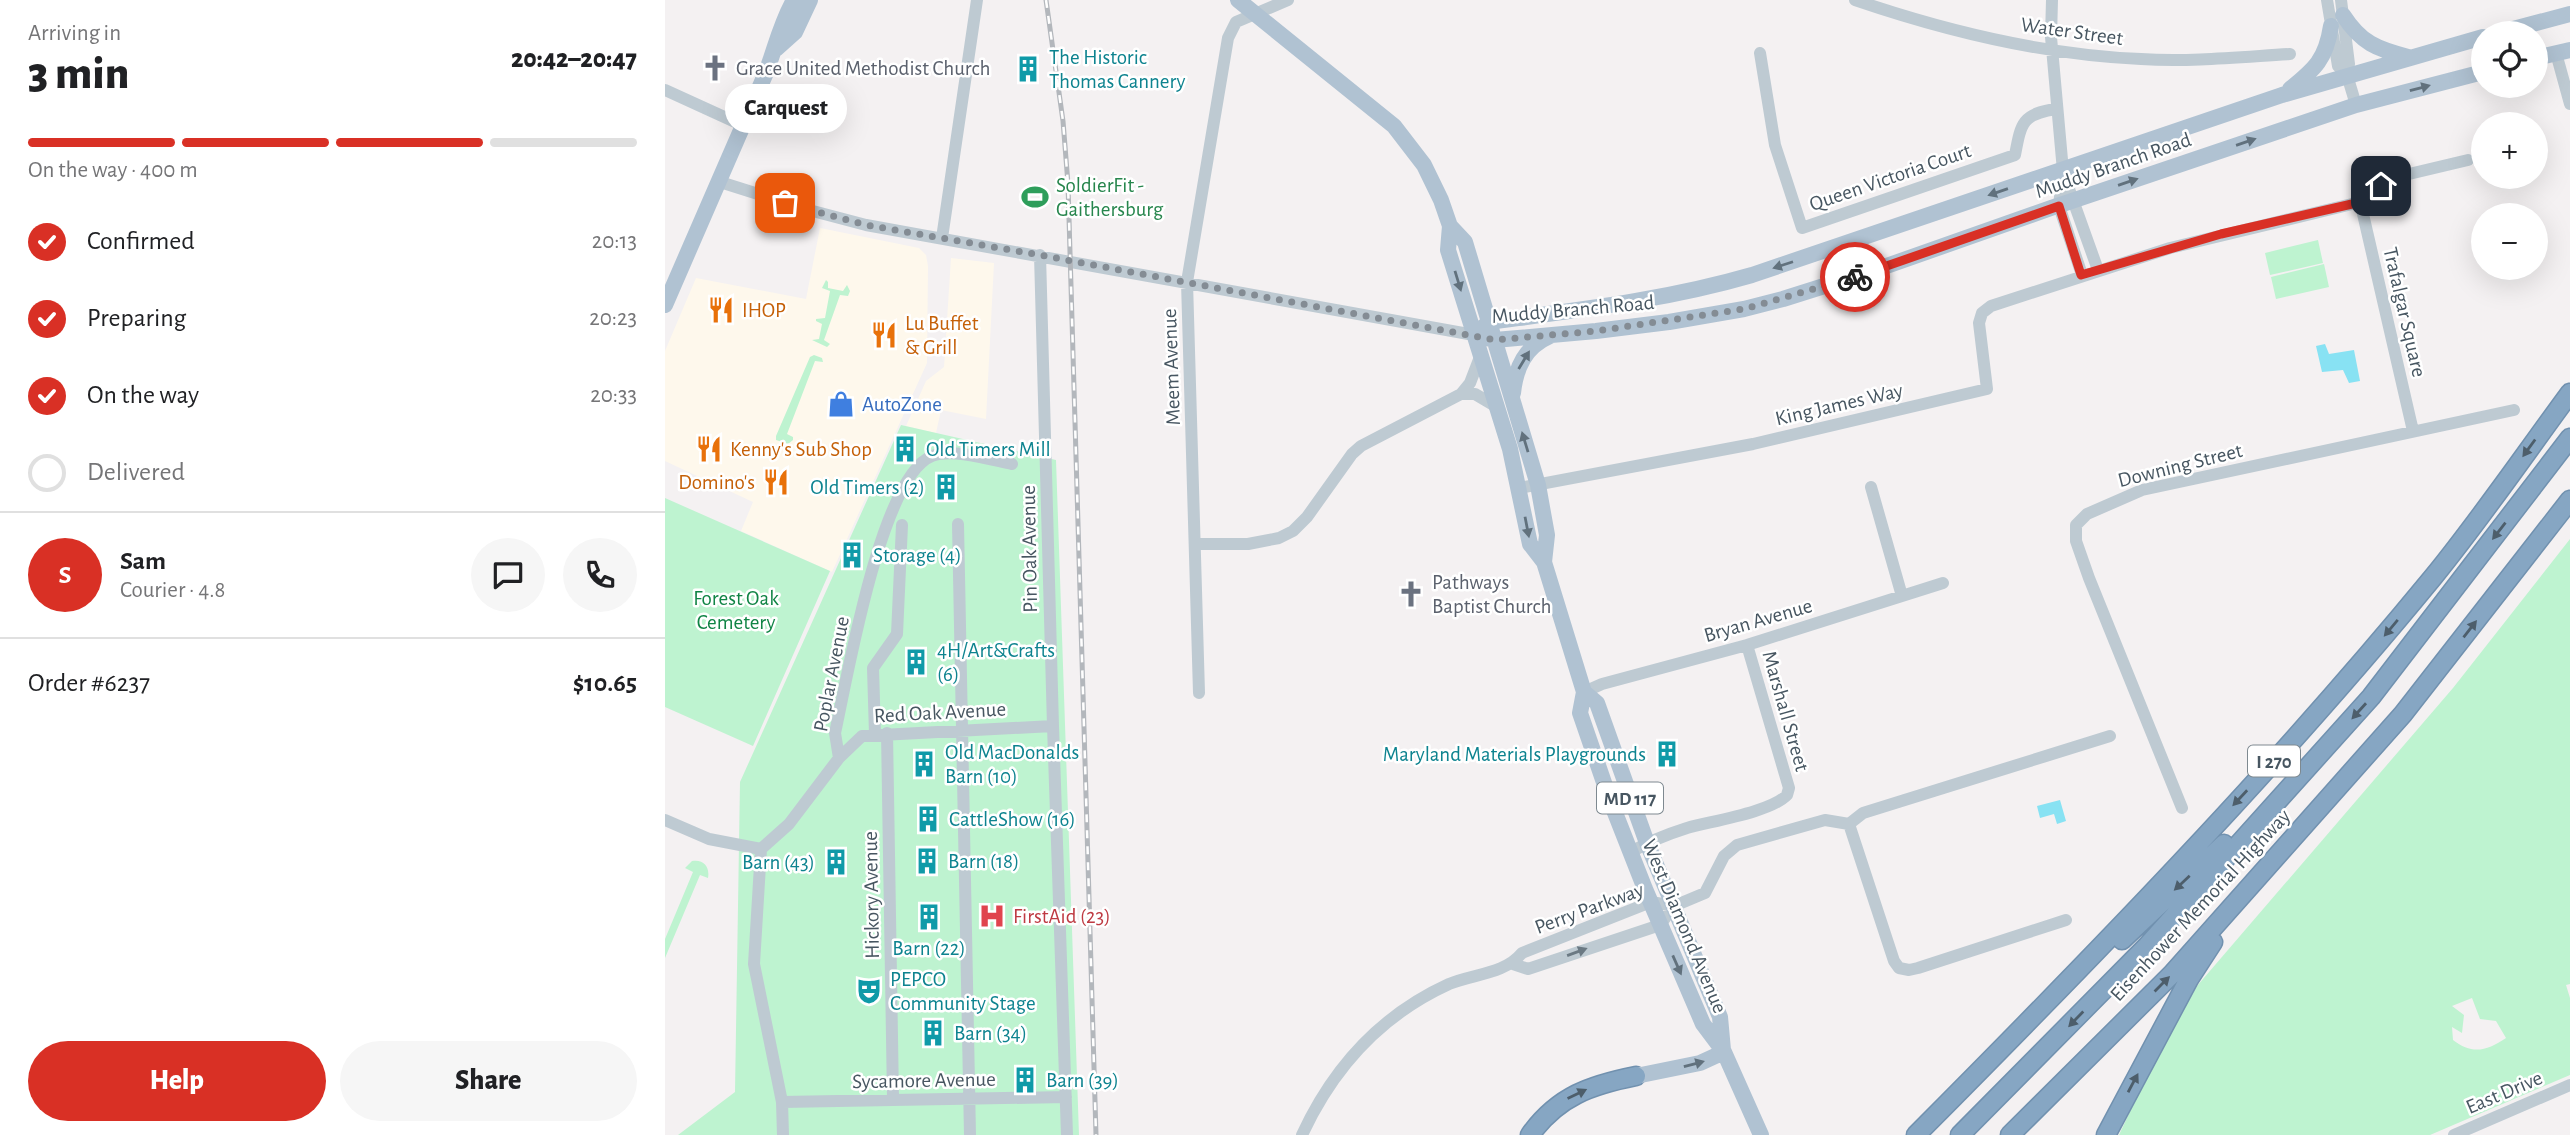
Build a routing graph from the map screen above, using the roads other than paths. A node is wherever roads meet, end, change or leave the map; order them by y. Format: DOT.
graph roads {
  1 [pos="794,0"];
  2 [pos="810,0"];
  3 [pos="977,0"];
  4 [pos="1238,0"];
  5 [pos="1287,0"];
  6 [pos="1855,0"];
  7 [pos="2052,0"];
  8 [pos="2327,0"];
  9 [pos="1254,13"];
  10 [pos="2338,14"];
  11 [pos="2570,15"];
  12 [pos="2546,21"];
  13 [pos="2471,40"];
  14 [pos="776,49"];
  15 [pos="2052,50"];
  16 [pos="2563,51"];
  17 [pos="1760,53"];
  18 [pos="2290,54"];
  19 [pos="2410,58"];
  20 [pos="2347,75"];
  21 [pos="2471,75"];
  22 [pos="665,90"];
  23 [pos="2282,95"];
  24 [pos="2570,104"];
  25 [pos="2356,105"];
  26 [pos="2056,109"];
  27 [pos="744,126"];
  28 [pos="2468,160"];
  29 [pos="2063,171"];
  30 [pos="720,182"];
  31 [pos="2360,201"];
  32 [pos="2067,203"];
  33 [pos="1450,226"];
  34 [pos="942,238"];
  35 [pos="1040,255"];
  36 [pos="2098,270"];
  37 [pos="2081,275"];
  38 [pos="1187,282"];
  39 [pos="665,305"];
  40 [pos="1489,322"];
  41 [pos="1554,334"];
  42 [pos="1474,335"];
  43 [pos="1495,340"];
  44 [pos="1480,357"];
  45 [pos="2570,393"];
  46 [pos="1461,394"];
  47 [pos="1512,398"];
  48 [pos="1497,407"];
  49 [pos="2514,410"];
  50 [pos="2413,431"];
  51 [pos="2570,438"];
  52 [pos="1012,464"];
  53 [pos="1538,485"];
  54 [pos="1871,487"];
  55 [pos="1519,488"];
  56 [pos="2570,500"];
  57 [pos="958,524"];
  58 [pos="902,525"];
  59 [pos="1196,544"];
  60 [pos="1544,562"];
  61 [pos="1943,583"];
  62 [pos="1902,596"];
  63 [pos="1747,645"];
  64 [pos="1584,692"];
  65 [pos="1199,693"];
  66 [pos="1053,726"];
  67 [pos="963,729"];
  68 [pos="881,733"];
  69 [pos="2110,736"];
  70 [pos="839,758"];
  71 [pos="2304,770"];
  72 [pos="2182,808"];
  73 [pos="665,820"];
  74 [pos="1849,824"];
  75 [pos="1647,843"];
  76 [pos="761,849"];
  77 [pos="1630,852"];
  78 [pos="2243,894"];
  79 [pos="1651,902"];
  80 [pos="1674,906"];
  81 [pos="2066,920"];
  82 [pos="1660,925"];
  83 [pos="1513,964"];
  84 [pos="1724,1052"];
  85 [pos="1636,1076"];
  86 [pos="2570,1085"];
  87 [pos="1066,1097"];
  88 [pos="893,1098"];
  89 [pos="969,1098"];
  90 [pos="782,1102"];
  91 [pos="1948,1103"];
  92 [pos="783,1135"];
  93 [pos="970,1135"];
  94 [pos="1067,1135"];
  95 [pos="1302,1135"];
  96 [pos="1530,1135"];
  97 [pos="1761,1135"];
  98 [pos="1916,1135"];
  99 [pos="1960,1135"];
  100 [pos="2010,1135"];
  101 [pos="2106,1135"];
  102 [pos="2453,1135"];
  1 -- 14 [label="main road"];
  2 -- 14 [label="main road"];
  3 -- 34 [label="street"];
  4 -- 9 [label="main road, West Diamond Avenue"];
  5 -- 9 [label="street"];
  6 -- 15 [label="street, Water Street"];
  7 -- 15 [label="street"];
  8 -- 10 [label="street"];
  9 -- 33 [label="main road, West Diamond Avenue"];
  9 -- 38 [label="street, Meem Avenue"];
  10 -- 19 [label="main road"];
  10 -- 20 [label="street"];
  10 -- 23 [label="main road"];
  11 -- 12 [label="main road"];
  13 -- 19 [label="main road, Muddy Branch Road"];
  14 -- 27 [label="main road"];
  15 -- 18 [label="street, Water Street"];
  15 -- 26 [label="street"];
  16 -- 24 [label="street"];
  17 -- 26 [label="street, Queen Victoria Court"];
  19 -- 20 [label="main road, Muddy Branch Road"];
  20 -- 23 [label="main road, Muddy Branch Road"];
  20 -- 25 [label="street"];
  25 -- 21 [label="main road, Muddy Branch Road, one-way"];
  22 -- 27 [label="street"];
  23 -- 29 [label="main road, Muddy Branch Road"];
  32 -- 25 [label="main road, Muddy Branch Road, one-way"];
  26 -- 29 [label="street"];
  27 -- 30 [label="main road"];
  28 -- 31 [label="street, King James Way"];
  29 -- 32 [label="street"];
  29 -- 40 [label="main road, Muddy Branch Road, one-way"];
  30 -- 34 [label="street"];
  30 -- 39 [label="main road"];
  31 -- 36 [label="street, King James Way"];
  31 -- 50 [label="street, Trafalgar Square"];
  32 -- 36 [label="street"];
  32 -- 37 [label="street"];
  32 -- 41 [label="main road, Muddy Branch Road"];
  33 -- 40 [label="main road, West Diamond Avenue"];
  33 -- 42 [label="main road, West Diamond Avenue, one-way"];
  34 -- 35 [label="street"];
  35 -- 38 [label="street"];
  35 -- 66 [label="street, Pin Oak Avenue"];
  36 -- 37 [label="street, King James Way"];
  37 -- 53 [label="street, King James Way"];
  38 -- 42 [label="street"];
  38 -- 59 [label="street, Meem Avenue"];
  40 -- 42 [label="main road, Muddy Branch Road"];
  40 -- 43 [label="main road, West Diamond Avenue / MD 117"];
  41 -- 43 [label="main road, Muddy Branch Road"];
  47 -- 41 [label="main road, one-way"];
  42 -- 43 [label="main road, Muddy Branch Road"];
  42 -- 44 [label="main road, West Diamond Avenue / MD 117"];
  43 -- 47 [label="main road, West Diamond Avenue / MD 117"];
  44 -- 46 [label="street"];
  44 -- 48 [label="main road, West Diamond Avenue / MD 117"];
  45 -- 91 [label="highway, I 270, one-way"];
  46 -- 48 [label="street"];
  46 -- 59 [label="street"];
  53 -- 47 [label="main road, West Diamond Avenue / MD 117, one-way"];
  48 -- 55 [label="main road, West Diamond Avenue / MD 117"];
  49 -- 50 [label="street, Downing Street"];
  50 -- 72 [label="street, Downing Street"];
  51 -- 71 [label="highway, I 270, one-way"];
  52 -- 70 [label="street, Poplar Avenue"];
  53 -- 55 [label="street, King James Way"];
  53 -- 60 [label="main road, West Diamond Avenue / MD 117"];
  54 -- 62 [label="street"];
  55 -- 60 [label="main road, West Diamond Avenue / MD 117, one-way"];
  78 -- 56 [label="highway, Eisenhower Memorial Highway, one-way"];
  57 -- 67 [label="street"];
  58 -- 68 [label="street, Hickory Avenue"];
  59 -- 65 [label="street, Meem Avenue"];
  60 -- 64 [label="main road, West Diamond Avenue / MD 117"];
  61 -- 62 [label="street, Bryan Avenue"];
  62 -- 63 [label="street, Bryan Avenue"];
  63 -- 64 [label="street, Bryan Avenue"];
  63 -- 75 [label="street, Marshall Street"];
  64 -- 75 [label="main road, West Diamond Avenue / MD 117"];
  64 -- 77 [label="main road, West Diamond Avenue / MD 117"];
  66 -- 67 [label="street, Red Oak Avenue"];
  66 -- 87 [label="street, Pin Oak Avenue"];
  67 -- 68 [label="street, Red Oak Avenue"];
  67 -- 89 [label="street"];
  68 -- 70 [label="street, Red Oak Avenue"];
  68 -- 88 [label="street, Hickory Avenue"];
  69 -- 74 [label="street, West Diamond Avenue"];
  70 -- 76 [label="street, Poplar Avenue"];
  71 -- 91 [label="highway, one-way"];
  71 -- 99 [label="highway, I 270, one-way"];
  73 -- 76 [label="street"];
  74 -- 80 [label="street, West Diamond Avenue"];
  74 -- 81 [label="street"];
  75 -- 77 [label="street"];
  75 -- 80 [label="main road, West Diamond Avenue / MD 117"];
  76 -- 90 [label="street"];
  77 -- 79 [label="main road, West Diamond Avenue / MD 117"];
  100 -- 78 [label="highway, Eisenhower Memorial Highway, one-way"];
  101 -- 78 [label="highway, one-way"];
  79 -- 80 [label="street, Perry Parkway"];
  79 -- 82 [label="main road, West Diamond Avenue / MD 117"];
  79 -- 83 [label="street, Perry Parkway"];
  80 -- 82 [label="street, Perry Parkway"];
  80 -- 84 [label="main road, West Diamond Avenue / MD 117"];
  83 -- 82 [label="street, Perry Parkway, one-way"];
  82 -- 84 [label="main road, West Diamond Avenue / MD 117, one-way"];
  83 -- 95 [label="street, Perry Parkway"];
  85 -- 84 [label="main road, one-way"];
  84 -- 97 [label="main road, West Diamond Avenue / MD 117"];
  96 -- 85 [label="highway, one-way"];
  86 -- 102 [label="street, East Drive"];
  87 -- 89 [label="street, Sycamore Avenue"];
  87 -- 94 [label="street, Pin Oak Avenue"];
  88 -- 89 [label="street, Sycamore Avenue"];
  88 -- 90 [label="street, Sycamore Avenue"];
  89 -- 93 [label="street"];
  90 -- 92 [label="street"];
  91 -- 98 [label="highway, I 270"];
}
